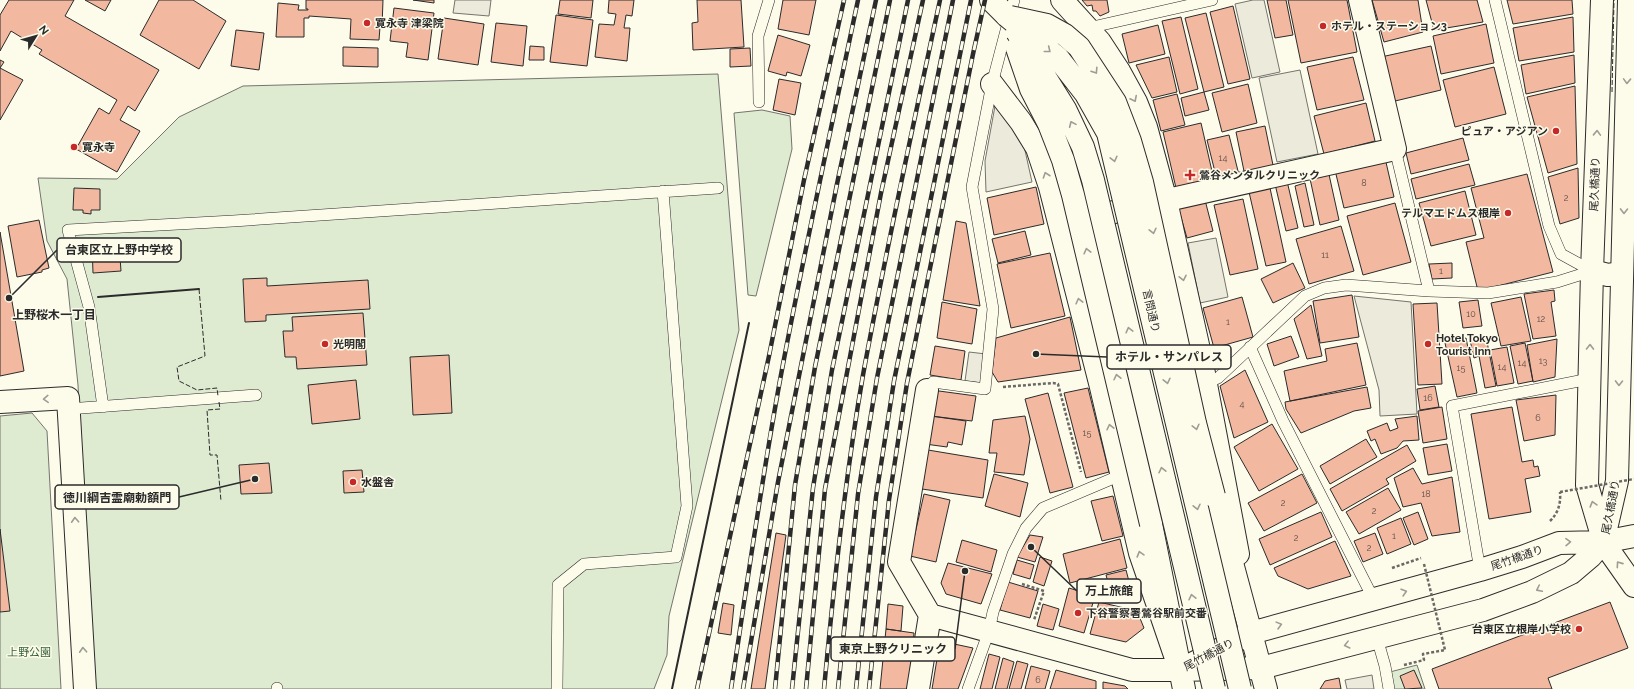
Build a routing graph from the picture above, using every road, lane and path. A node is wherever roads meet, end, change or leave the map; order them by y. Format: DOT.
graph roads {
  1 [pos="769,0"];
  2 [pos="991,0"];
  3 [pos="1062,0"];
  4 [pos="1212,0"];
  5 [pos="1360,0"];
  6 [pos="1495,0"];
  7 [pos="1602,0"];
  8 [pos="1629,0"];
  9 [pos="1011,8"];
  10 [pos="1088,28"];
  11 [pos="992,84"];
  12 [pos="759,102"];
  13 [pos="1630,142"];
  14 [pos="1394,149"];
  15 [pos="718,188"];
  16 [pos="662,191"];
  17 [pos="1166,201"];
  18 [pos="1059,225"];
  19 [pos="1592,271"];
  20 [pos="1628,272"];
  21 [pos="1429,291"];
  22 [pos="1250,347"];
  23 [pos="1589,379"];
  24 [pos="1206,383"];
  25 [pos="985,389"];
  26 [pos="927,390"];
  27 [pos="256,396"];
  28 [pos="0,402"];
  29 [pos="103,407"];
  30 [pos="68,409"];
  31 [pos="1121,475"];
  32 [pos="1634,479"];
  33 [pos="1086,490"];
  34 [pos="1546,524"];
  35 [pos="1634,536"];
  36 [pos="1603,542"];
  37 [pos="1421,558"];
  38 [pos="1424,564"];
  39 [pos="1399,565"];
  40 [pos="1480,570"];
  41 [pos="1004,579"];
  42 [pos="1634,586"];
  43 [pos="1374,600"];
  44 [pos="930,615"];
  45 [pos="989,631"];
  46 [pos="1251,633"];
  47 [pos="1377,638"];
  48 [pos="1027,641"];
  49 [pos="1403,666"];
  50 [pos="1261,668"];
  51 [pos="1182,680"];
  52 [pos="85,689"];
  53 [pos="557,689"];
  54 [pos="918,689"];
  55 [pos="968,689"];
  56 [pos="1214,689"];
  57 [pos="1240,689"];
  58 [pos="1266,689"];
  59 [pos="1389,689"];
  1 -- 12 [label="lane"];
  2 -- 9 [label="main road, 言問通り"];
  3 -- 10 [label="main road"];
  4 -- 10 [label="lane"];
  5 -- 14 [label="main road"];
  6 -- 19 [label="lane"];
  19 -- 7 [label="main road, 尾久橋通り, one-way"];
  8 -- 13 [label="main road, 尾久橋通り, one-way"];
  9 -- 11 [label="lane"];
  9 -- 46 [label="main road, one-way, bridge"];
  51 -- 9 [label="main road, one-way, bridge"];
  56 -- 9 [label="main road, 言問通り, one-way, bridge"];
  9 -- 57 [label="main road, 言問通り, one-way, bridge"];
  10 -- 17 [label="main road, one-way"];
  18 -- 11 [label="main road, one-way"];
  11 -- 25 [label="lane"];
  13 -- 20 [label="main road, 尾久橋通り, one-way"];
  14 -- 17 [label="main road"];
  14 -- 21 [label="lane"];
  15 -- 16 [label="lane"];
  16 -- 29 [label="lane"];
  16 -- 53 [label="lane"];
  17 -- 18 [label="main road"];
  17 -- 24 [label="main road, one-way"];
  31 -- 18 [label="main road, one-way"];
  19 -- 20 [label="main road"];
  19 -- 21 [label="lane"];
  23 -- 19 [label="main road, 尾久橋通り, one-way"];
  20 -- 36 [label="main road, 尾久橋通り, one-way"];
  21 -- 22 [label="lane"];
  22 -- 24 [label="lane"];
  22 -- 43 [label="lane"];
  36 -- 23 [label="main road, 尾久橋通り, one-way"];
  23 -- 40 [label="lane"];
  24 -- 46 [label="main road"];
  25 -- 26 [label="lane"];
  25 -- 33 [label="path"];
  26 -- 44 [label="main road"];
  27 -- 29 [label="lane"];
  30 -- 28 [label="main road, one-way"];
  29 -- 30 [label="lane"];
  52 -- 30 [label="main road, one-way"];
  31 -- 33 [label="lane"];
  51 -- 31 [label="main road, one-way"];
  32 -- 34 [label="path, bridge"];
  33 -- 41 [label="lane"];
  35 -- 36 [label="main road, 尾竹橋通り"];
  40 -- 36 [label="main road, 尾竹橋通り, one-way"];
  42 -- 36 [label="main road, one-way"];
  36 -- 47 [label="main road, 尾竹橋通り, one-way"];
  37 -- 39 [label="path"];
  38 -- 49 [label="path, bridge"];
  43 -- 40 [label="main road, 尾竹橋通り, one-way"];
  41 -- 45 [label="lane"];
  41 -- 48 [label="path"];
  46 -- 43 [label="main road, 尾竹橋通り, one-way"];
  44 -- 45 [label="main road"];
  44 -- 54 [label="main road"];
  45 -- 48 [label="main road"];
  45 -- 55 [label="lane"];
  46 -- 50 [label="main road"];
  46 -- 51 [label="main road, 尾竹橋通り"];
  47 -- 50 [label="main road, 尾竹橋通り, one-way"];
  47 -- 59 [label="lane"];
  48 -- 51 [label="main road"];
  50 -- 51 [label="main road, 尾竹橋通り"];
  50 -- 58 [label="main road"];
}
